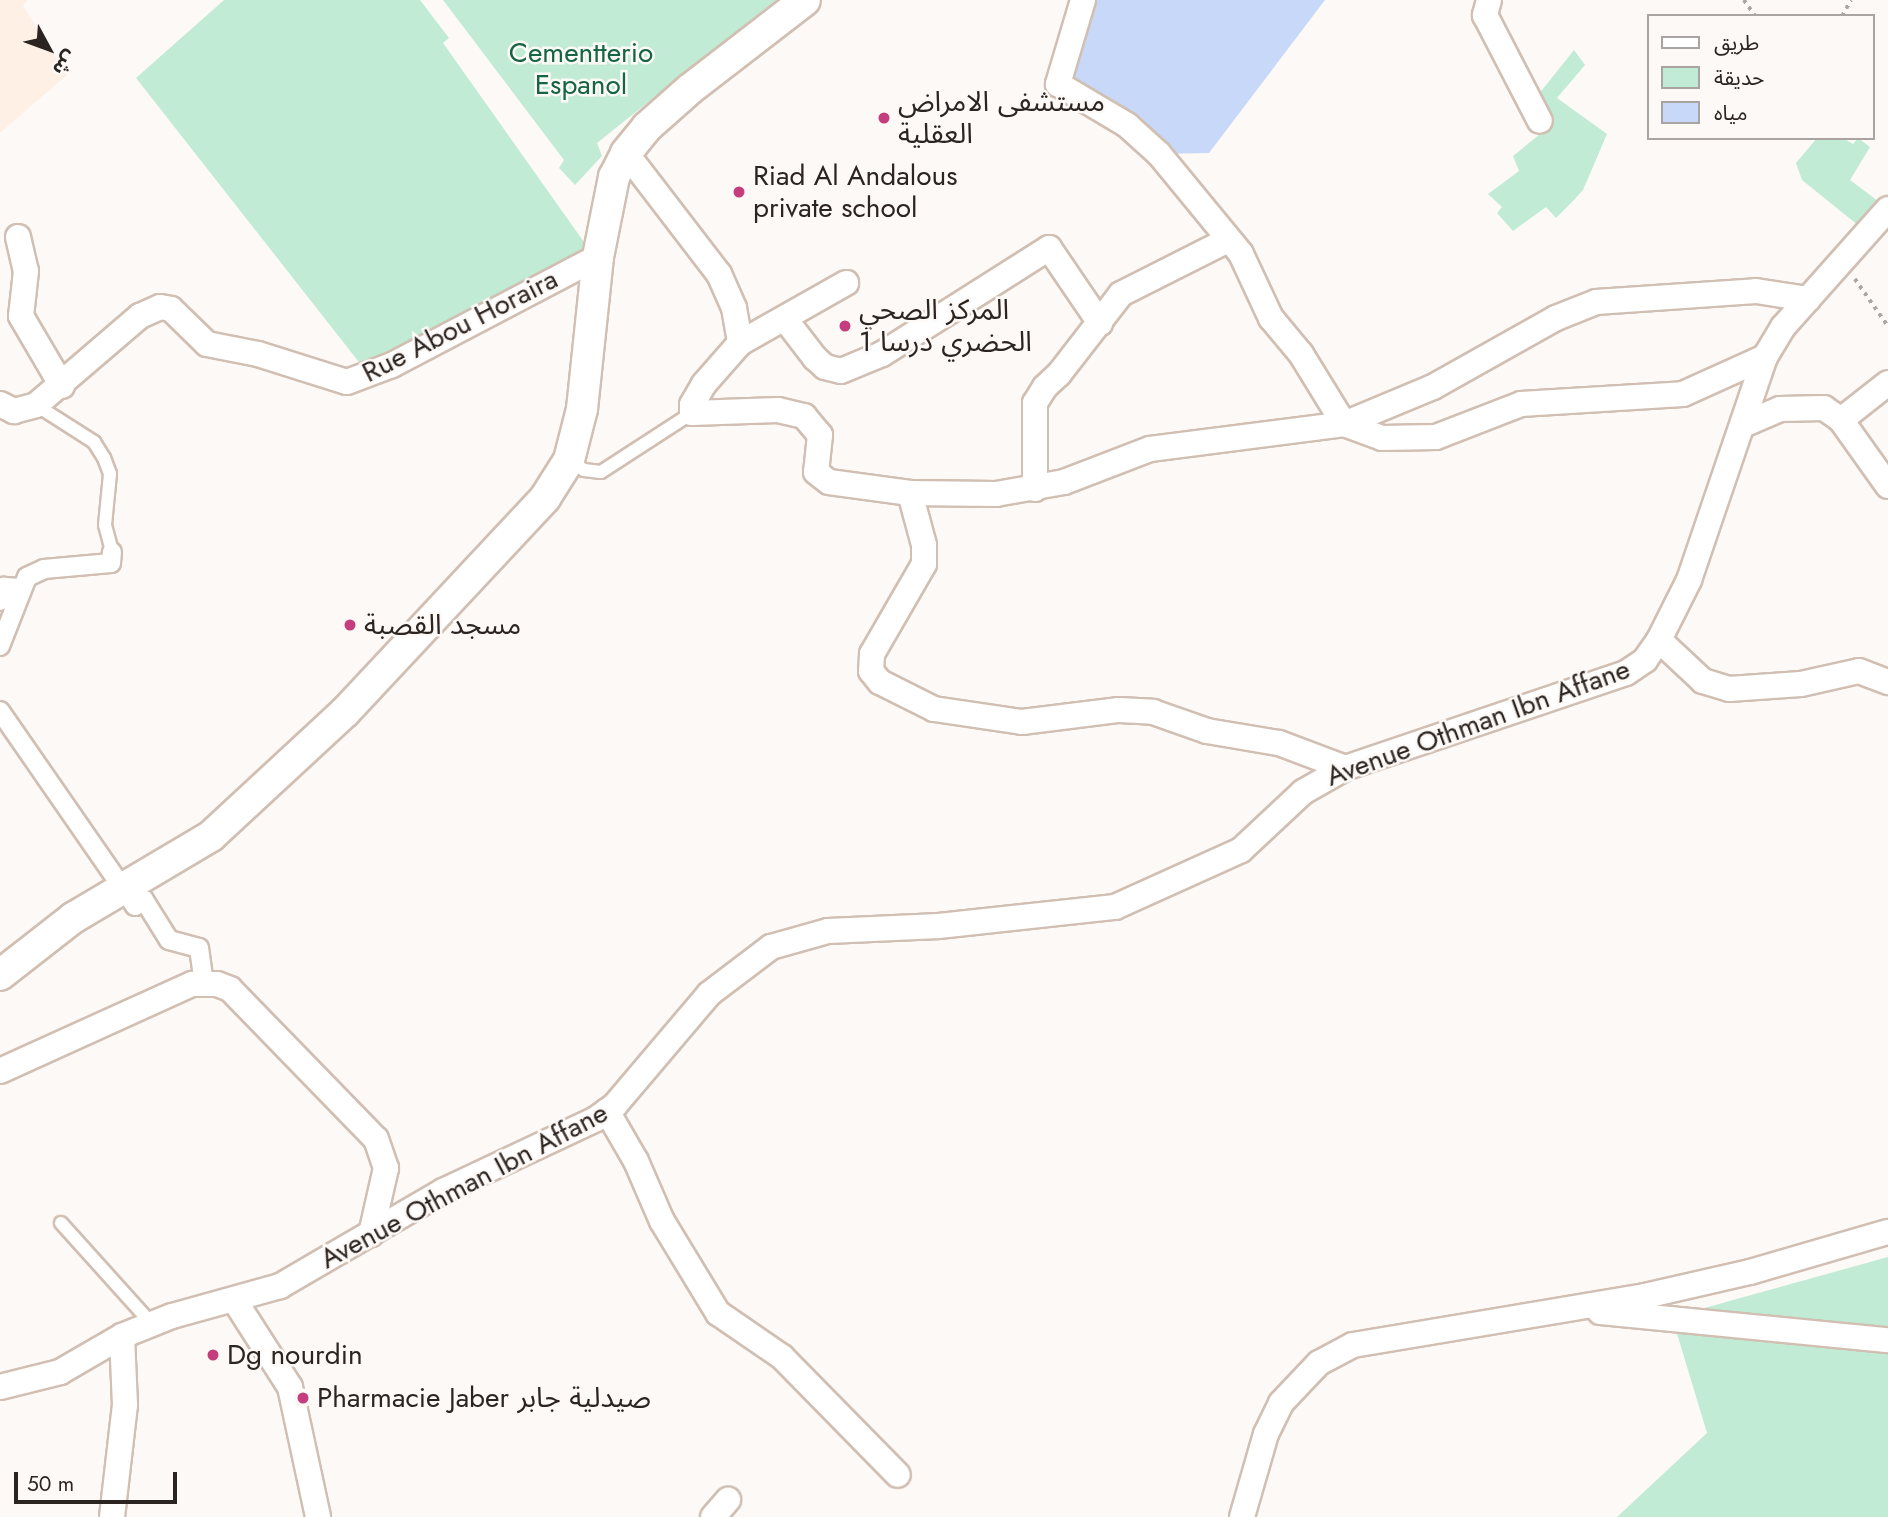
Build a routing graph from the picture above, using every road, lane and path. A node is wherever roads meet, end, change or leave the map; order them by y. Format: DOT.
graph roads {
  1 [pos="805,0"];
  2 [pos="1083,0"];
  3 [pos="1489,0"];
  4 [pos="1540,121"];
  5 [pos="626,153"];
  6 [pos="1888,209"];
  7 [pos="18,237"];
  8 [pos="1228,240"];
  9 [pos="598,257"];
  10 [pos="1840,261"];
  11 [pos="846,283"];
  12 [pos="1808,299"];
  13 [pos="785,319"];
  14 [pos="1100,323"];
  15 [pos="1888,326"];
  16 [pos="740,343"];
  17 [pos="1765,357"];
  18 [pos="1888,383"];
  19 [pos="62,386"];
  20 [pos="0,404"];
  21 [pos="36,405"];
  22 [pos="692,413"];
  23 [pos="1841,421"];
  24 [pos="1344,424"];
  25 [pos="1743,425"];
  26 [pos="569,460"];
  27 [pos="1888,486"];
  28 [pos="1035,489"];
  29 [pos="910,493"];
  30 [pos="112,552"];
  31 [pos="21,588"];
  32 [pos="0,601"];
  33 [pos="1659,640"];
  34 [pos="0,646"];
  35 [pos="1888,682"];
  36 [pos="0,711"];
  37 [pos="1345,768"];
  38 [pos="126,890"];
  39 [pos="4,964"];
  40 [pos="204,983"];
  41 [pos="0,1071"];
  42 [pos="607,1111"];
  43 [pos="61,1223"];
  44 [pos="1888,1232"];
  45 [pos="370,1234"];
  46 [pos="235,1301"];
  47 [pos="1572,1309"];
  48 [pos="152,1324"];
  49 [pos="122,1336"];
  50 [pos="1888,1340"];
  51 [pos="0,1387"];
  52 [pos="898,1475"];
  53 [pos="112,1517"];
  54 [pos="318,1517"];
  55 [pos="1242,1517"];
  1 -- 5 [label="street"];
  2 -- 8 [label="street"];
  3 -- 4 [label="street"];
  5 -- 9 [label="street"];
  5 -- 16 [label="street"];
  6 -- 10 [label="street, Avenue Othman Ibn Affane"];
  7 -- 19 [label="street"];
  8 -- 14 [label="street"];
  8 -- 24 [label="street"];
  9 -- 19 [label="street, Rue Abou Horaira"];
  9 -- 26 [label="street"];
  10 -- 12 [label="street, Avenue Othman Ibn Affane"];
  10 -- 15 [label="path"];
  11 -- 13 [label="street"];
  12 -- 17 [label="street, Avenue Othman Ibn Affane"];
  12 -- 24 [label="street"];
  13 -- 14 [label="street"];
  13 -- 16 [label="street"];
  14 -- 28 [label="street"];
  16 -- 22 [label="street"];
  17 -- 24 [label="street"];
  17 -- 25 [label="street, Avenue Othman Ibn Affane"];
  18 -- 23 [label="street"];
  19 -- 21 [label="street, Rue Abou Horaira"];
  20 -- 21 [label="street"];
  21 -- 30 [label="lane"];
  22 -- 26 [label="lane"];
  22 -- 29 [label="street"];
  23 -- 25 [label="street"];
  23 -- 27 [label="street"];
  24 -- 28 [label="street"];
  25 -- 33 [label="street, Avenue Othman Ibn Affane"];
  26 -- 38 [label="street"];
  28 -- 29 [label="street"];
  29 -- 37 [label="street"];
  30 -- 31 [label="street"];
  31 -- 32 [label="street"];
  31 -- 34 [label="street"];
  33 -- 35 [label="street"];
  33 -- 37 [label="street, Avenue Othman Ibn Affane"];
  36 -- 38 [label="street"];
  37 -- 42 [label="street, Avenue Othman Ibn Affane"];
  38 -- 39 [label="street"];
  38 -- 40 [label="street"];
  40 -- 41 [label="street"];
  40 -- 45 [label="street"];
  42 -- 45 [label="street, Avenue Othman Ibn Affane"];
  42 -- 52 [label="street"];
  43 -- 48 [label="lane"];
  44 -- 47 [label="street"];
  45 -- 46 [label="street, Avenue Othman Ibn Affane"];
  46 -- 48 [label="street, Avenue Othman Ibn Affane"];
  46 -- 54 [label="street"];
  47 -- 50 [label="street"];
  47 -- 55 [label="street"];
  48 -- 49 [label="street, Avenue Othman Ibn Affane"];
  49 -- 51 [label="street, Avenue Othman Ibn Affane"];
  49 -- 53 [label="street"];
}
